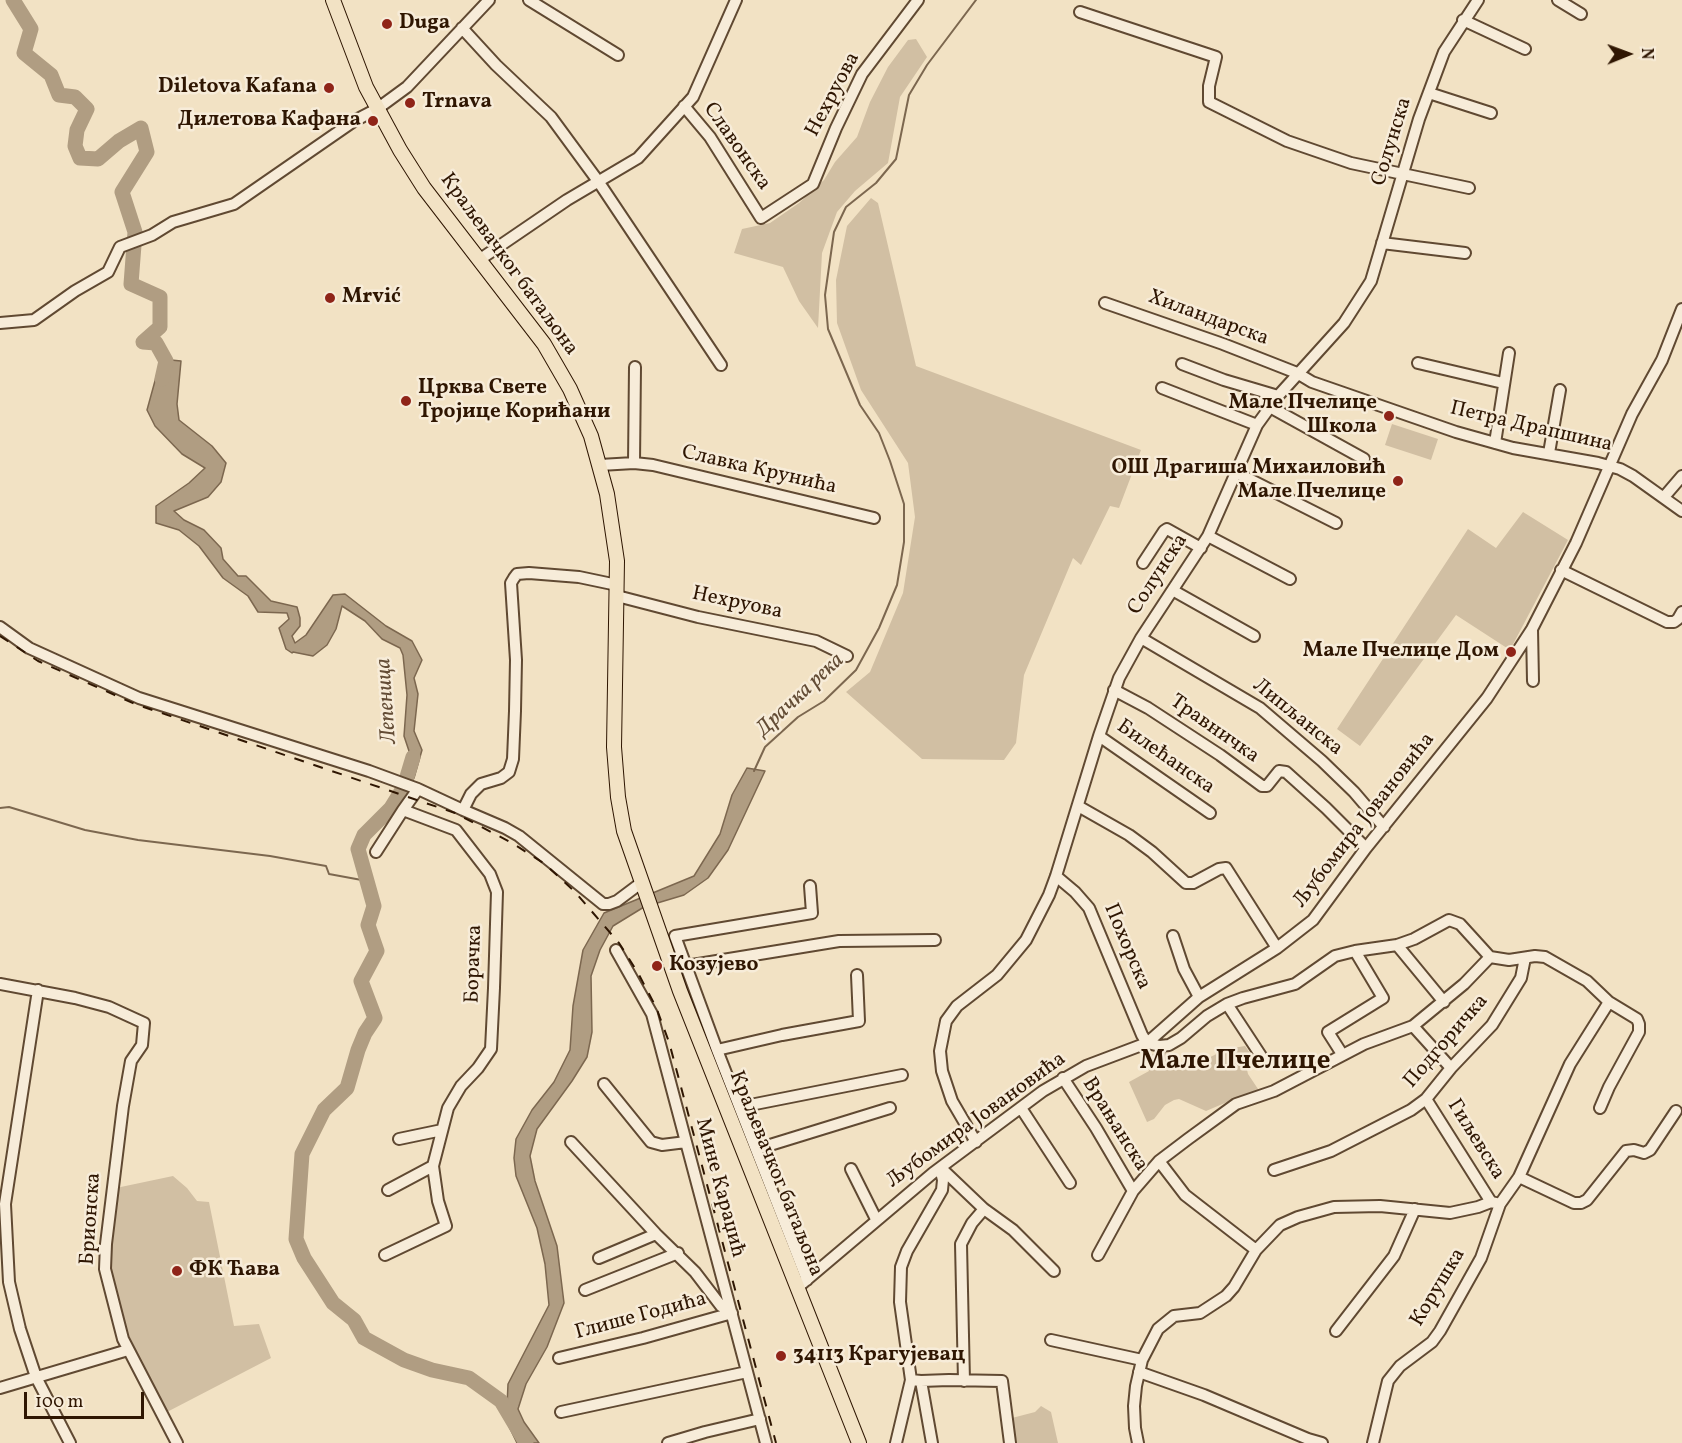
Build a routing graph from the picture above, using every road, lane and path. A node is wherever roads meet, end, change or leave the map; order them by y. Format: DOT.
graph roads {
  1 [pos="333,0"];
  2 [pos="489,0"];
  3 [pos="529,0"];
  4 [pos="918,0"];
  5 [pos="1478,0"];
  6 [pos="1558,0"];
  7 [pos="732,2"];
  8 [pos="1080,12"];
  9 [pos="1581,14"];
  10 [pos="1463,20"];
  11 [pos="462,28"];
  12 [pos="1525,49"];
  13 [pos="618,55"];
  14 [pos="1429,93"];
  15 [pos="684,106"];
  16 [pos="377,109"];
  17 [pos="1491,113"];
  18 [pos="1402,175"];
  19 [pos="598,182"];
  20 [pos="813,184"];
  21 [pos="1469,188"];
  22 [pos="1382,243"];
  23 [pos="1465,253"];
  24 [pos="480,260"];
  25 [pos="1105,303"];
  26 [pos="1682,309"];
  27 [pos="0,323"];
  28 [pos="1677,331"];
  29 [pos="1509,353"];
  30 [pos="1418,363"];
  31 [pos="1182,364"];
  32 [pos="721,365"];
  33 [pos="634,367"];
  34 [pos="1297,374"];
  35 [pos="1503,383"];
  36 [pos="1162,388"];
  37 [pos="1560,390"];
  38 [pos="1278,396"];
  39 [pos="1270,407"];
  40 [pos="1257,425"];
  41 [pos="1495,443"];
  42 [pos="1548,453"];
  43 [pos="1364,459"];
  44 [pos="634,464"];
  45 [pos="600,465"];
  46 [pos="1608,465"];
  47 [pos="1238,473"];
  48 [pos="1682,476"];
  49 [pos="1664,497"];
  50 [pos="1682,511"];
  51 [pos="874,518"];
  52 [pos="1336,523"];
  53 [pos="1208,536"];
  54 [pos="1201,548"];
  55 [pos="1143,563"];
  56 [pos="1561,570"];
  57 [pos="1290,579"];
  58 [pos="617,590"];
  59 [pos="1174,591"];
  60 [pos="1682,612"];
  61 [pos="0,627"];
  62 [pos="1532,629"];
  63 [pos="1254,636"];
  64 [pos="1142,638"];
  65 [pos="847,656"];
  66 [pos="1513,658"];
  67 [pos="1533,659"];
  68 [pos="1533,681"];
  69 [pos="1114,690"];
  70 [pos="1099,736"];
  71 [pos="409,785"];
  72 [pos="1078,806"];
  73 [pos="404,810"];
  74 [pos="463,810"];
  75 [pos="1210,813"];
  76 [pos="1384,827"];
  77 [pos="1366,848"];
  78 [pos="376,852"];
  79 [pos="1056,876"];
  80 [pos="641,885"];
  81 [pos="810,886"];
  82 [pos="1173,936"];
  83 [pos="935,940"];
  84 [pos="1397,945"];
  85 [pos="1277,948"];
  86 [pos="616,951"];
  87 [pos="1355,951"];
  88 [pos="1490,957"];
  89 [pos="1525,958"];
  90 [pos="686,966"];
  91 [pos="857,975"];
  92 [pos="0,984"];
  93 [pos="38,990"];
  94 [pos="1199,997"];
  95 [pos="1444,1002"];
  96 [pos="1609,1002"];
  97 [pos="1227,1004"];
  98 [pos="1413,1026"];
  99 [pos="1147,1042"];
  100 [pos="717,1050"];
  101 [pos="1342,1054"];
  102 [pos="1265,1062"];
  103 [pos="1451,1068"];
  104 [pos="902,1076"];
  105 [pos="1063,1078"];
  106 [pos="604,1084"];
  107 [pos="1426,1099"];
  108 [pos="740,1107"];
  109 [pos="890,1108"];
  110 [pos="1021,1108"];
  111 [pos="1600,1108"];
  112 [pos="1676,1111"];
  113 [pos="442,1130"];
  114 [pos="399,1139"];
  115 [pos="571,1142"];
  116 [pos="686,1142"];
  117 [pos="976,1142"];
  118 [pos="757,1149"];
  119 [pos="1159,1161"];
  120 [pos="433,1166"];
  121 [pos="940,1168"];
  122 [pos="851,1169"];
  123 [pos="1274,1170"];
  124 [pos="1519,1177"];
  125 [pos="1070,1183"];
  126 [pos="388,1190"];
  127 [pos="1133,1191"];
  128 [pos="1496,1203"];
  129 [pos="984,1209"];
  130 [pos="1415,1209"];
  131 [pos="876,1220"];
  132 [pos="656,1233"];
  133 [pos="1256,1250"];
  134 [pos="678,1253"];
  135 [pos="386,1255"];
  136 [pos="1098,1255"];
  137 [pos="599,1258"];
  138 [pos="1054,1271"];
  139 [pos="802,1284"];
  140 [pos="585,1290"];
  141 [pos="732,1313"];
  142 [pos="1336,1331"];
  143 [pos="1051,1340"];
  144 [pos="128,1350"];
  145 [pos="559,1358"];
  146 [pos="1142,1360"];
  147 [pos="747,1372"];
  148 [pos="1139,1372"];
  149 [pos="36,1377"];
  150 [pos="916,1381"];
  151 [pos="964,1381"];
  152 [pos="0,1388"];
  153 [pos="561,1412"];
  154 [pos="760,1419"];
  155 [pos="70,1443"];
  156 [pos="177,1443"];
  157 [pos="669,1443"];
  158 [pos="766,1443"];
  159 [pos="859,1443"];
  160 [pos="896,1443"];
  161 [pos="932,1443"];
  162 [pos="1010,1443"];
  163 [pos="1138,1443"];
  164 [pos="1322,1443"];
  165 [pos="1372,1443"];
  1 -- 16 [label="main road, Краљевачког батаљона"];
  2 -- 11 [label="street"];
  3 -- 13 [label="street"];
  4 -- 20 [label="street, Нехруова"];
  5 -- 10 [label="street, Солунска"];
  6 -- 9 [label="street"];
  7 -- 15 [label="street"];
  8 -- 18 [label="street"];
  10 -- 12 [label="street"];
  10 -- 14 [label="street, Солунска"];
  11 -- 16 [label="street"];
  11 -- 19 [label="street"];
  14 -- 17 [label="street"];
  14 -- 18 [label="street, Солунска"];
  15 -- 19 [label="street"];
  15 -- 20 [label="street, Славонска"];
  16 -- 24 [label="main road, Краљевачког батаљона"];
  16 -- 27 [label="street"];
  18 -- 21 [label="street"];
  18 -- 22 [label="street, Солунска"];
  19 -- 24 [label="street"];
  19 -- 32 [label="street"];
  22 -- 23 [label="street"];
  22 -- 34 [label="street, Солунска"];
  24 -- 45 [label="main road, Краљевачког батаљона"];
  25 -- 34 [label="street, Хиландарска"];
  26 -- 28 [label="street, Љубомира Јовановића"];
  28 -- 46 [label="street, Љубомира Јовановића"];
  29 -- 35 [label="street"];
  30 -- 35 [label="street"];
  31 -- 38 [label="street"];
  33 -- 44 [label="street"];
  34 -- 38 [label="street, Солунска"];
  34 -- 41 [label="street, Петра Драпшина"];
  35 -- 41 [label="street"];
  36 -- 40 [label="street"];
  37 -- 42 [label="street"];
  38 -- 39 [label="street, Солунска"];
  39 -- 40 [label="street, Солунска"];
  39 -- 43 [label="street"];
  40 -- 47 [label="street, Солунска"];
  41 -- 42 [label="street, Петра Драпшина"];
  42 -- 46 [label="street, Петра Драпшина"];
  44 -- 45 [label="street, Славка Крунића"];
  44 -- 51 [label="street, Славка Крунића"];
  45 -- 58 [label="main road, Краљевачког батаљона"];
  46 -- 49 [label="street, Петра Драпшина"];
  46 -- 56 [label="street, Љубомира Јовановића"];
  47 -- 52 [label="street"];
  47 -- 53 [label="street, Солунска"];
  48 -- 49 [label="street"];
  49 -- 50 [label="street, Петра Драпшина"];
  53 -- 54 [label="street, Солунска"];
  53 -- 57 [label="street"];
  54 -- 55 [label="street"];
  54 -- 59 [label="street, Солунска"];
  56 -- 60 [label="street"];
  56 -- 62 [label="street, Љубомира Јовановића"];
  58 -- 65 [label="street, Нехруова"];
  58 -- 74 [label="street"];
  58 -- 80 [label="main road, Краљевачког батаљона"];
  59 -- 63 [label="street"];
  59 -- 64 [label="street, Солунска"];
  61 -- 71 [label="street"];
  62 -- 66 [label="street, Љубомира Јовановића"];
  62 -- 67 [label="street"];
  64 -- 69 [label="street, Солунска"];
  64 -- 76 [label="street, Липљанска"];
  66 -- 67 [label="street"];
  66 -- 76 [label="street, Љубомира Јовановића"];
  67 -- 68 [label="street"];
  69 -- 70 [label="street, Солунска"];
  69 -- 77 [label="street, Травничка"];
  70 -- 72 [label="street, Солунска"];
  70 -- 75 [label="street, Билећанска"];
  71 -- 73 [label="street"];
  71 -- 74 [label="street"];
  72 -- 79 [label="street, Солунска"];
  72 -- 85 [label="street"];
  73 -- 78 [label="street"];
  73 -- 113 [label="street, Борачка"];
  74 -- 80 [label="street"];
  76 -- 77 [label="street, Љубомира Јовановића"];
  77 -- 85 [label="street, Љубомира Јовановића"];
  79 -- 99 [label="street, Похорска"];
  79 -- 117 [label="street, Солунска"];
  80 -- 139 [label="main road, Краљевачког батаљона"];
  81 -- 90 [label="street"];
  82 -- 94 [label="street"];
  83 -- 90 [label="street"];
  84 -- 87 [label="street"];
  84 -- 88 [label="street"];
  84 -- 95 [label="street"];
  85 -- 94 [label="street, Љубомира Јовановића"];
  86 -- 116 [label="street, Мине Караџић"];
  87 -- 97 [label="street"];
  87 -- 101 [label="street"];
  88 -- 89 [label="street"];
  88 -- 95 [label="street"];
  89 -- 96 [label="street"];
  89 -- 103 [label="street, Подгоричка"];
  90 -- 100 [label="street"];
  91 -- 100 [label="street"];
  92 -- 93 [label="street"];
  93 -- 144 [label="street, Брионска"];
  93 -- 149 [label="street"];
  94 -- 99 [label="street, Љубомира Јовановића"];
  95 -- 98 [label="street"];
  96 -- 111 [label="street"];
  96 -- 124 [label="street, Корушка"];
  97 -- 99 [label="street"];
  97 -- 102 [label="street"];
  98 -- 101 [label="street"];
  98 -- 103 [label="street"];
  99 -- 105 [label="street, Љубомира Јовановића"];
  100 -- 108 [label="street"];
  101 -- 119 [label="street"];
  103 -- 107 [label="street, Подгоричка"];
  104 -- 108 [label="street"];
  105 -- 110 [label="street, Љубомира Јовановића"];
  105 -- 127 [label="street, Врањанска"];
  106 -- 116 [label="street"];
  107 -- 123 [label="street, Подгоричка"];
  107 -- 128 [label="street, Гиљевска"];
  108 -- 118 [label="street"];
  109 -- 118 [label="street"];
  110 -- 117 [label="street, Љубомира Јовановића"];
  110 -- 125 [label="street"];
  112 -- 124 [label="street"];
  113 -- 114 [label="street"];
  113 -- 120 [label="street, Борачка"];
  115 -- 132 [label="street"];
  116 -- 141 [label="street, Мине Караџић"];
  117 -- 121 [label="street, Љубомира Јовановића"];
  118 -- 139 [label="street"];
  119 -- 127 [label="street"];
  119 -- 133 [label="street"];
  120 -- 126 [label="street"];
  120 -- 135 [label="street, Борачка"];
  121 -- 129 [label="street"];
  121 -- 131 [label="street, Љубомира Јовановића"];
  121 -- 150 [label="street"];
  122 -- 131 [label="street, Љубомира Јовановића"];
  124 -- 128 [label="street, Корушка"];
  127 -- 136 [label="street"];
  128 -- 130 [label="street"];
  128 -- 165 [label="street, Корушка"];
  129 -- 138 [label="street"];
  129 -- 151 [label="street"];
  130 -- 133 [label="street"];
  130 -- 142 [label="street"];
  131 -- 139 [label="street, Љубомира Јовановића"];
  132 -- 134 [label="street"];
  132 -- 137 [label="street"];
  133 -- 146 [label="street"];
  134 -- 140 [label="street"];
  134 -- 141 [label="street"];
  139 -- 159 [label="main road, Краљевачког батаљона"];
  141 -- 145 [label="street, Глише Годића"];
  141 -- 147 [label="street, Мине Караџић"];
  143 -- 146 [label="street"];
  144 -- 149 [label="street"];
  144 -- 156 [label="street, Брионска"];
  146 -- 148 [label="street"];
  147 -- 153 [label="street"];
  147 -- 154 [label="street, Мине Караџић"];
  148 -- 163 [label="street"];
  148 -- 164 [label="street"];
  149 -- 152 [label="street"];
  149 -- 155 [label="street"];
  150 -- 151 [label="street"];
  150 -- 160 [label="street"];
  150 -- 161 [label="street"];
  151 -- 162 [label="street"];
  154 -- 157 [label="street"];
  154 -- 158 [label="street, Мине Караџић"];
}
